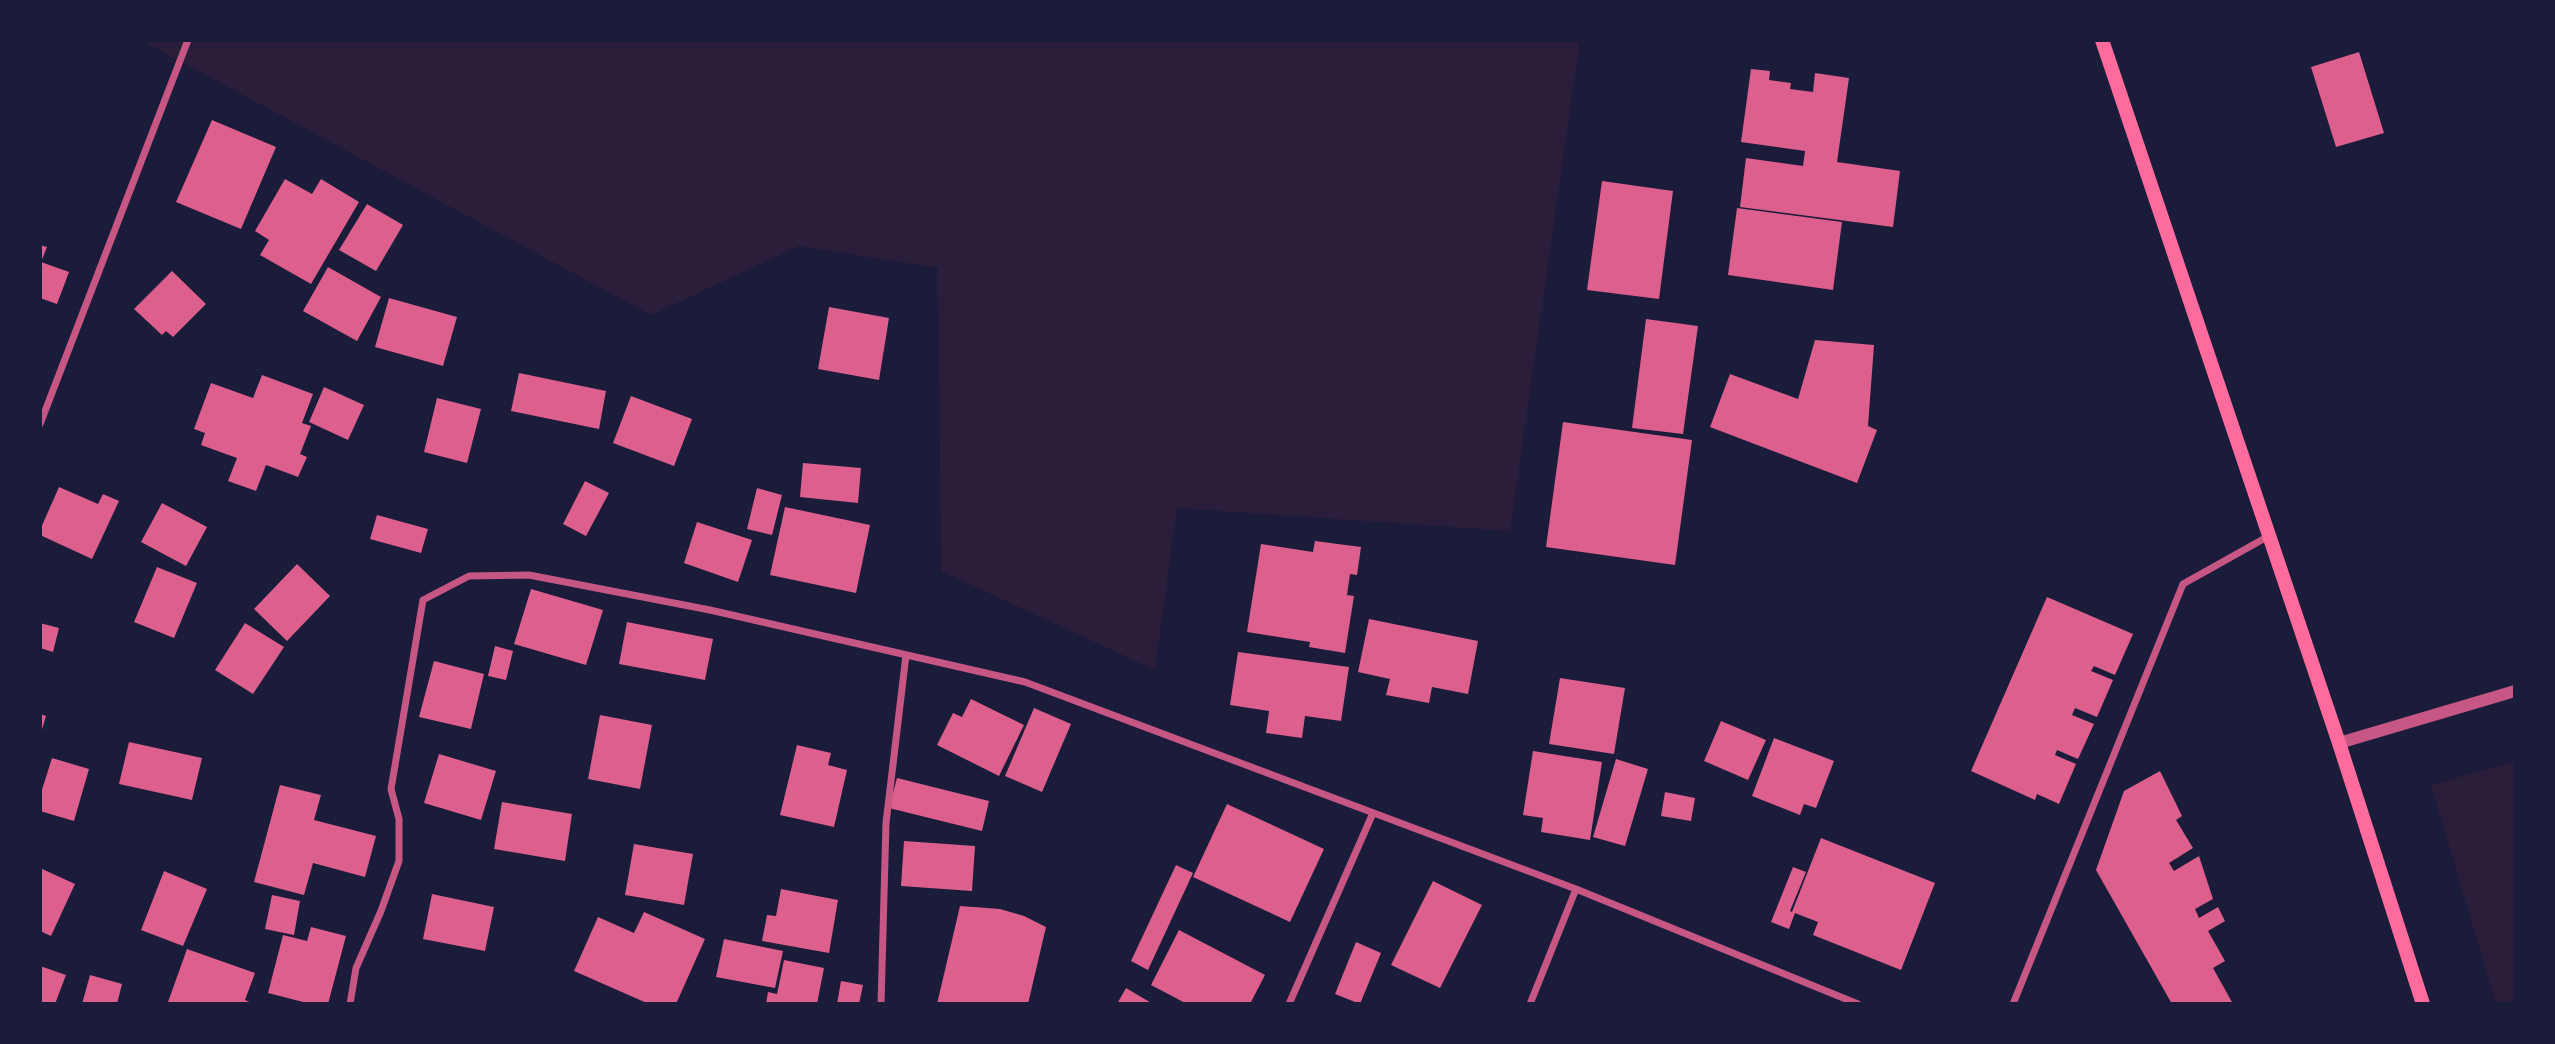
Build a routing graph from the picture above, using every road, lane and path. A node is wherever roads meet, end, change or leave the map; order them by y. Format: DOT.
graph roads {
  1 [pos="188,40"];
  2 [pos="2102,40"];
  3 [pos="40,424"];
  4 [pos="2267,537"];
  5 [pos="906,655"];
  6 [pos="2515,691"];
  7 [pos="2339,743"];
  8 [pos="1373,813"];
  9 [pos="1576,889"];
  10 [pos="350,1004"];
  11 [pos="881,1004"];
  12 [pos="1289,1004"];
  13 [pos="1530,1004"];
  14 [pos="1858,1004"];
  15 [pos="2013,1004"];
  16 [pos="2423,1004"];
  1 -- 3 [label="street"];
  2 -- 4 [label="main road"];
  4 -- 7 [label="main road"];
  4 -- 15 [label="street"];
  5 -- 8 [label="street"];
  5 -- 10 [label="street"];
  5 -- 11 [label="street"];
  6 -- 7 [label="street"];
  7 -- 16 [label="main road"];
  8 -- 9 [label="street"];
  8 -- 12 [label="street"];
  9 -- 13 [label="street"];
  9 -- 14 [label="street"];
}
